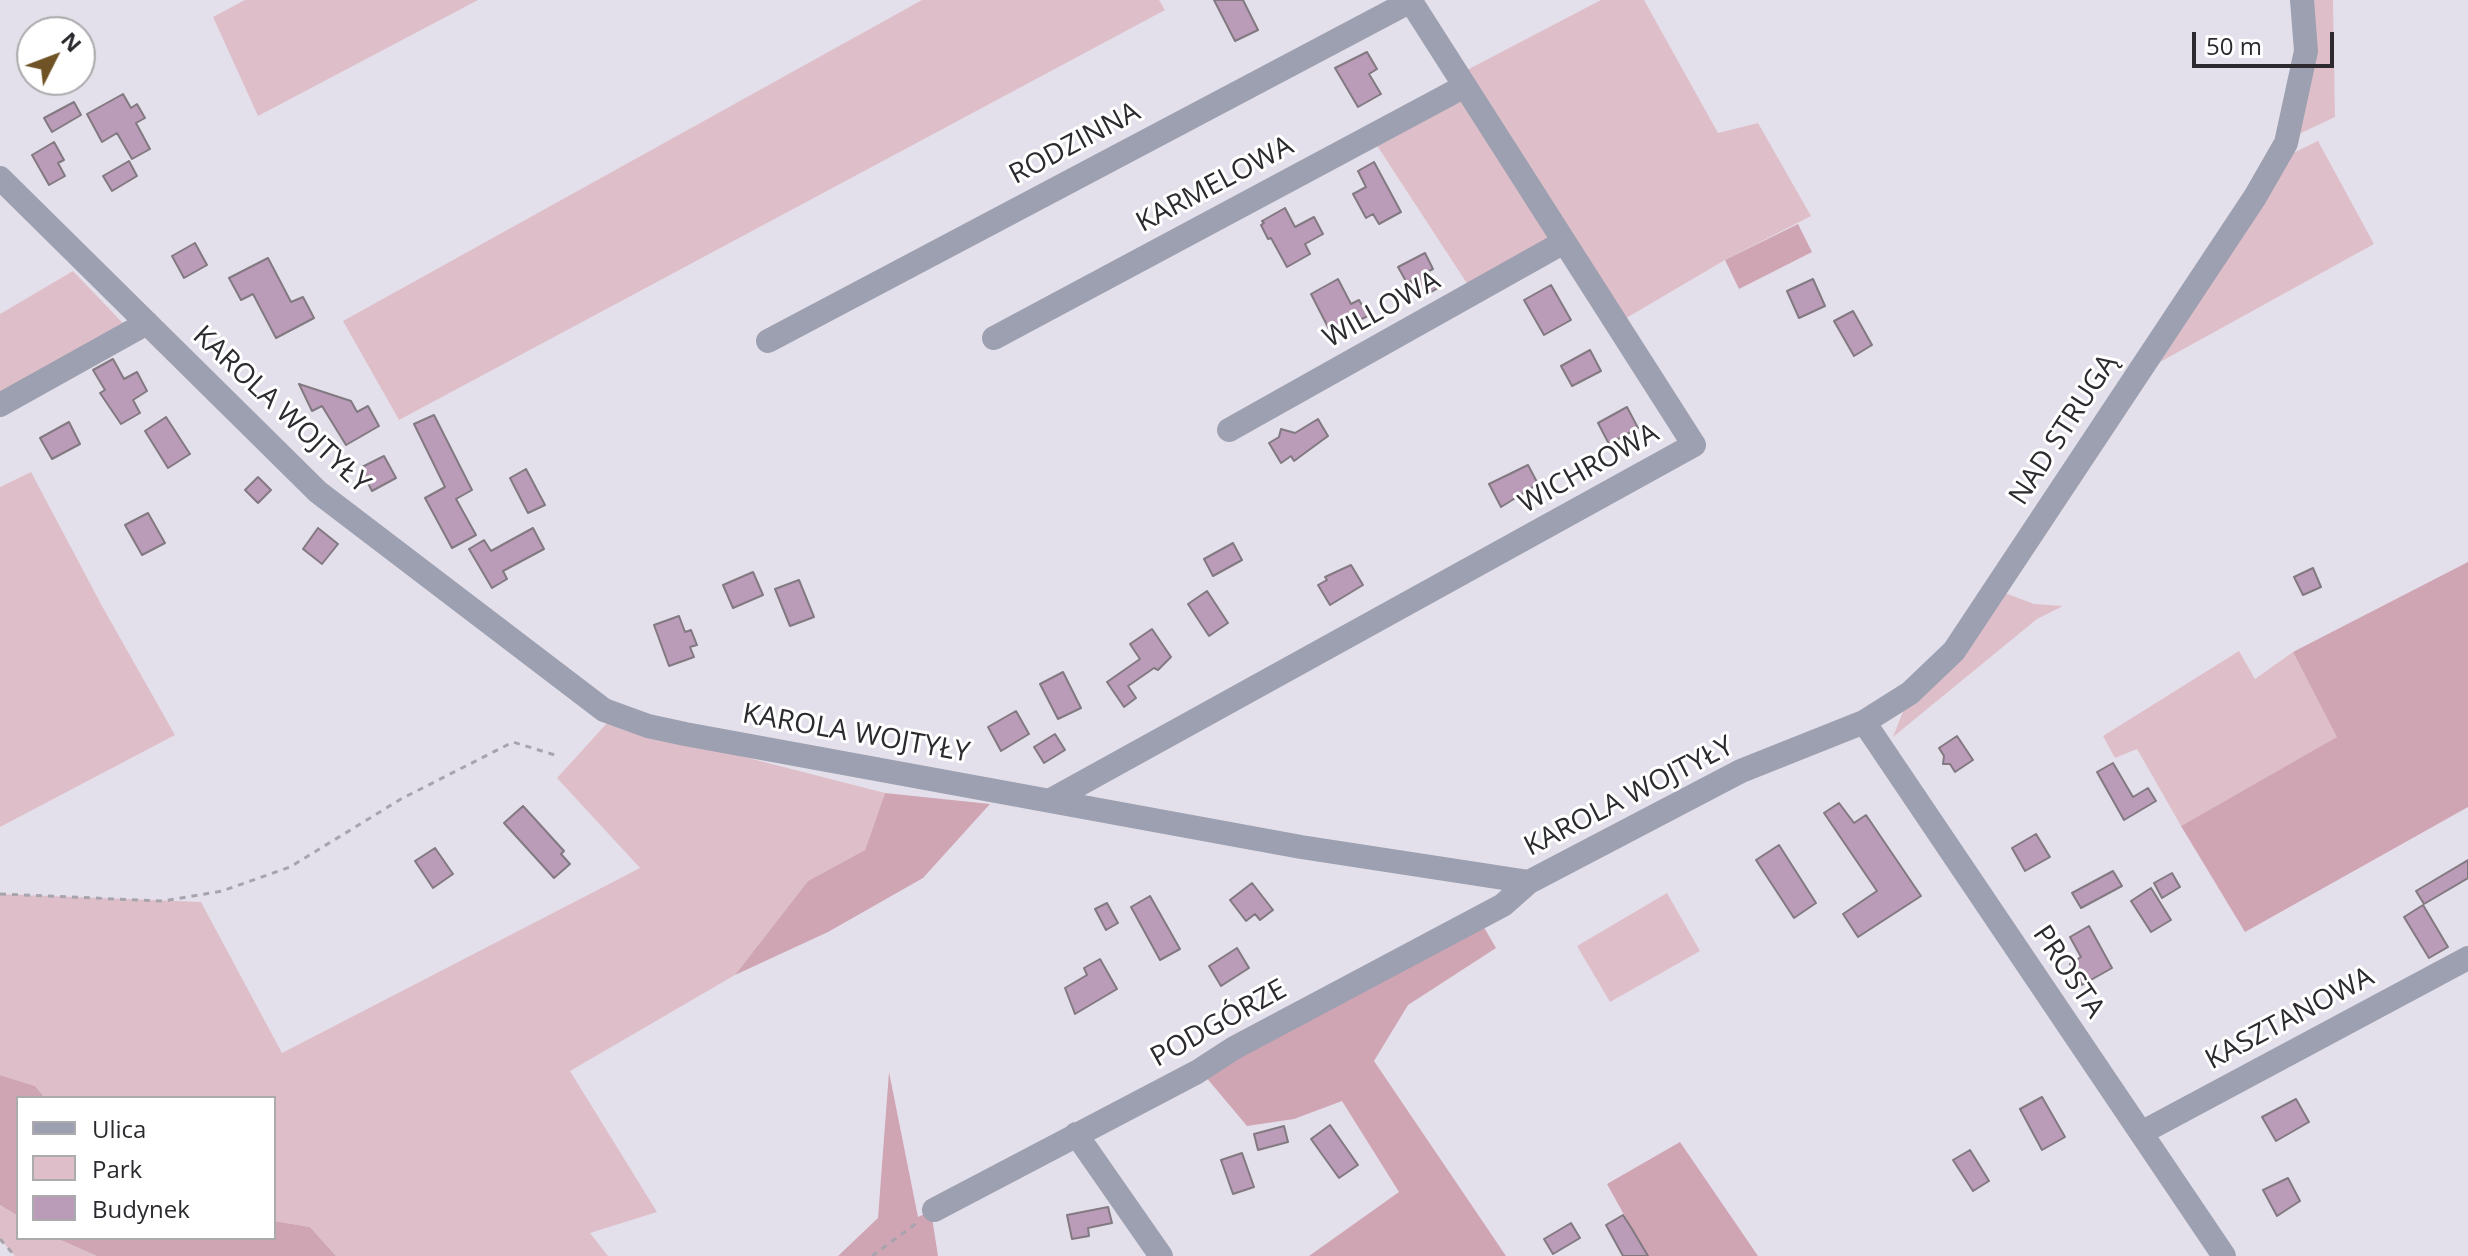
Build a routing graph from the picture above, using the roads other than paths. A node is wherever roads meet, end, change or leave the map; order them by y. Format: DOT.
graph roads {
  1 [pos="1410,0"];
  2 [pos="2302,0"];
  3 [pos="1465,86"];
  4 [pos="0,178"];
  5 [pos="1564,242"];
  6 [pos="147,323"];
  7 [pos="994,338"];
  8 [pos="768,341"];
  9 [pos="0,405"];
  10 [pos="1229,430"];
  11 [pos="1864,722"];
  12 [pos="1051,800"];
  13 [pos="1529,882"];
  14 [pos="2468,958"];
  15 [pos="2141,1133"];
  16 [pos="1076,1134"];
  17 [pos="934,1210"];
  18 [pos="1161,1256"];
  19 [pos="2224,1256"];
  1 -- 3 [label="street, WICHROWA"];
  1 -- 8 [label="street, RODZINNA"];
  2 -- 11 [label="street, NAD STRUGĄ"];
  3 -- 5 [label="street, WICHROWA"];
  3 -- 7 [label="street, KARMELOWA"];
  4 -- 6 [label="street, KAROLA WOJTYŁY"];
  5 -- 10 [label="street, WILLOWA"];
  5 -- 12 [label="street, WICHROWA"];
  6 -- 9 [label="street"];
  6 -- 12 [label="street, KAROLA WOJTYŁY"];
  11 -- 13 [label="street, KAROLA WOJTYŁY"];
  11 -- 15 [label="street, PROSTA"];
  12 -- 13 [label="street, KAROLA WOJTYŁY"];
  13 -- 16 [label="street, PODGÓRZE"];
  14 -- 15 [label="street, KASZTANOWA"];
  15 -- 19 [label="street, PROSTA"];
  16 -- 17 [label="street, PODGÓRZE"];
  16 -- 18 [label="street"];
}
